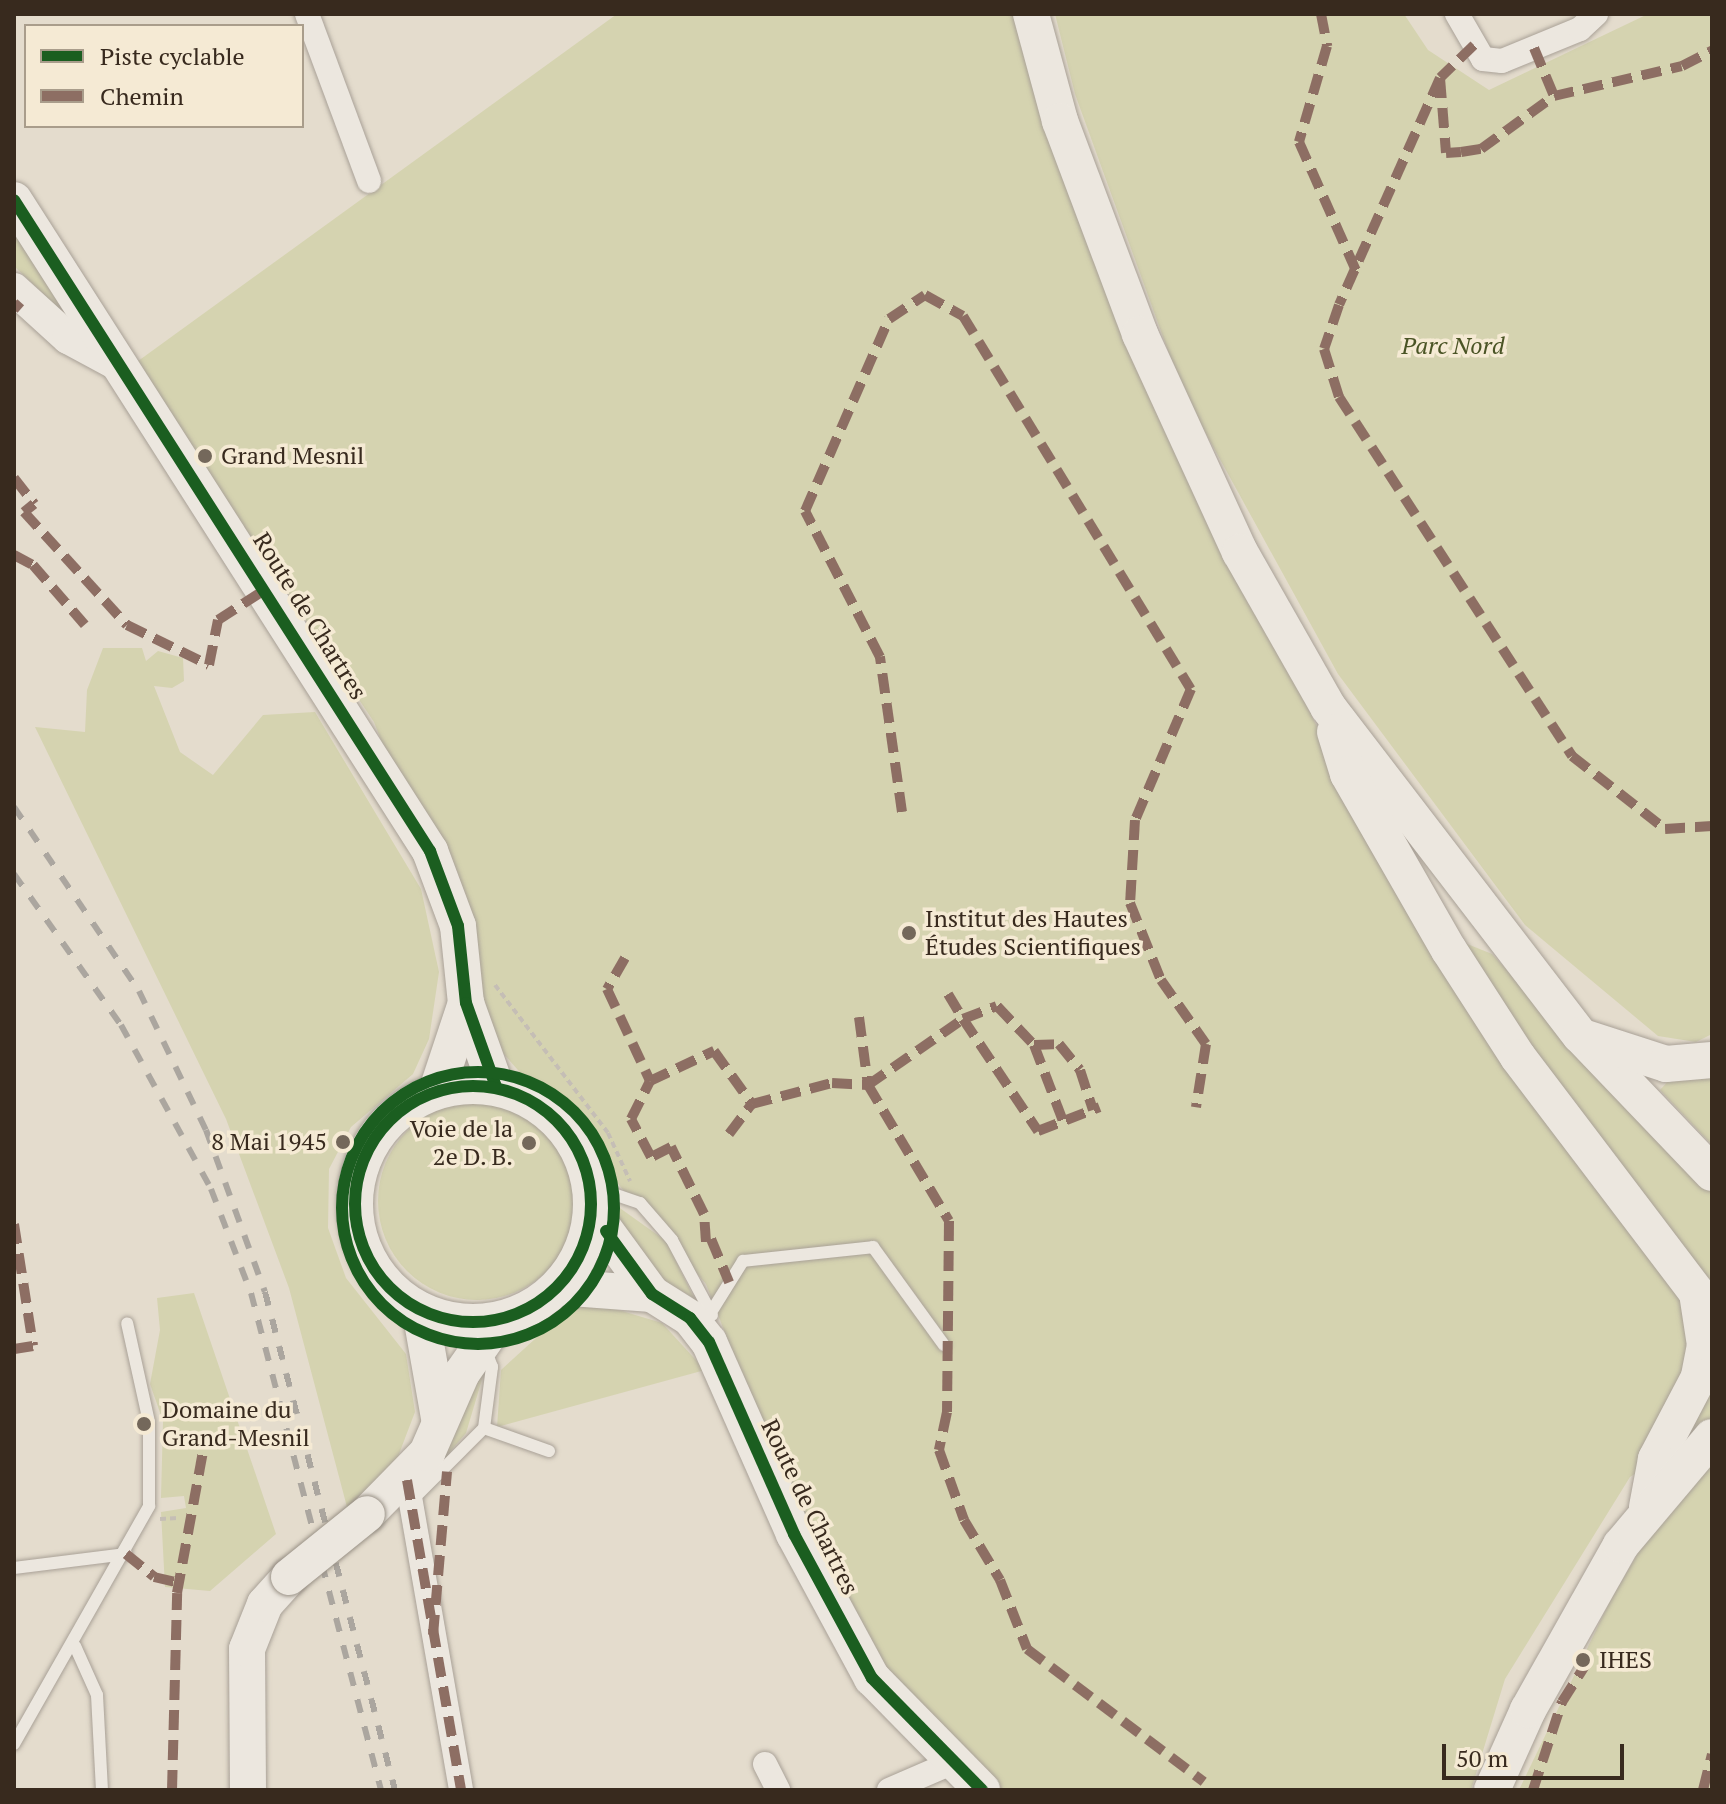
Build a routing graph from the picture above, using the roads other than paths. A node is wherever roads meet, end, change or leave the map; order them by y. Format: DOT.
graph roads {
  1 [pos="307,14"];
  2 [pos="1031,14"];
  3 [pos="1457,14"];
  4 [pos="1596,14"];
  5 [pos="369,181"];
  6 [pos="14,200"];
  7 [pos="14,289"];
  8 [pos="131,374"];
  9 [pos="1328,707"];
  10 [pos="466,1003"];
  11 [pos="1580,1035"];
  12 [pos="1712,1060"];
  13 [pos="496,1087"];
  14 [pos="437,1090"];
  15 [pos="1712,1173"];
  16 [pos="598,1197"];
  17 [pos="558,1287"];
  18 [pos="652,1294"];
  19 [pos="420,1310"];
  20 [pos="127,1323"];
  21 [pos="711,1325"];
  22 [pos="491,1332"];
  23 [pos="944,1345"];
  24 [pos="439,1418"];
  25 [pos="484,1428"];
  26 [pos="1712,1437"];
  27 [pos="549,1451"];
  28 [pos="410,1490"];
  29 [pos="1647,1507"];
  30 [pos="126,1554"];
  31 [pos="14,1568"];
  32 [pos="75,1646"];
  33 [pos="14,1744"];
  34 [pos="951,1763"];
  35 [pos="765,1764"];
  36 [pos="102,1790"];
  37 [pos="248,1790"];
  38 [pos="461,1790"];
  39 [pos="778,1790"];
  40 [pos="889,1790"];
  41 [pos="982,1790"];
  42 [pos="1492,1790"];
  1 -- 5 [label="street"];
  2 -- 9 [label="main road"];
  3 -- 4 [label="street"];
  6 -- 8 [label="main road, Route de Chartres"];
  7 -- 8 [label="street"];
  8 -- 10 [label="main road, Route de Chartres"];
  9 -- 11 [label="main road"];
  9 -- 29 [label="main road"];
  10 -- 13 [label="main road, Route de Chartres"];
  10 -- 14 [label="main road, Route de Chartres"];
  11 -- 12 [label="main road"];
  11 -- 15 [label="main road"];
  13 -- 14 [label="main road"];
  13 -- 16 [label="main road"];
  14 -- 19 [label="main road"];
  16 -- 17 [label="main road"];
  16 -- 18 [label="main road, Route de Chartres"];
  16 -- 21 [label="lane"];
  17 -- 18 [label="main road, Route de Chartres"];
  17 -- 22 [label="main road"];
  18 -- 21 [label="main road, Route de Chartres"];
  19 -- 22 [label="main road"];
  19 -- 24 [label="main road"];
  20 -- 30 [label="lane"];
  21 -- 23 [label="lane"];
  21 -- 34 [label="main road, Route de Chartres"];
  22 -- 24 [label="main road"];
  22 -- 25 [label="lane"];
  24 -- 28 [label="main road"];
  25 -- 27 [label="lane"];
  25 -- 28 [label="lane"];
  26 -- 29 [label="main road"];
  28 -- 37 [label="main road, bridge"];
  28 -- 38 [label="street"];
  29 -- 42 [label="main road"];
  30 -- 31 [label="lane"];
  30 -- 32 [label="lane"];
  32 -- 33 [label="lane"];
  32 -- 36 [label="lane"];
  34 -- 40 [label="street"];
  34 -- 41 [label="main road, Route de Chartres"];
  35 -- 39 [label="street"];
}
